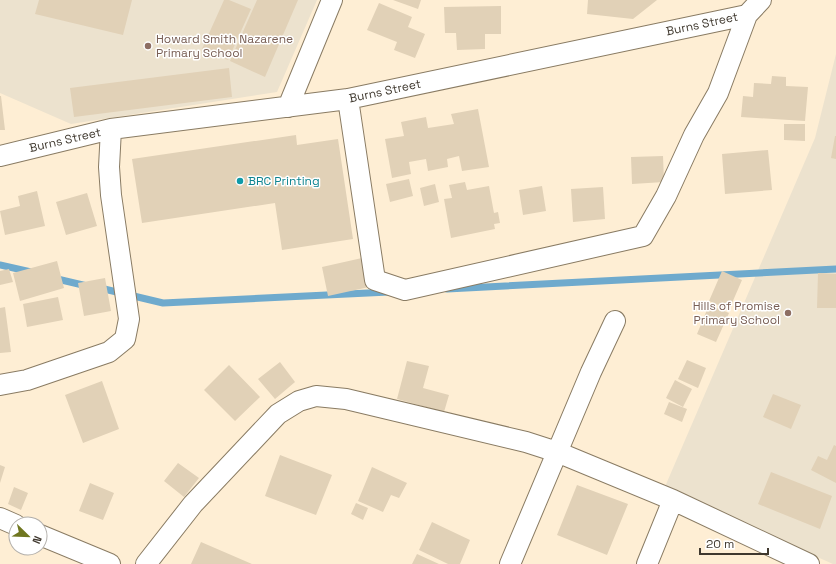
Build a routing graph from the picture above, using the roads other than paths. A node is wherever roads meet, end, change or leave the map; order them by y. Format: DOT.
graph roads {
  1 [pos="332,0"];
  2 [pos="761,0"];
  3 [pos="747,15"];
  4 [pos="348,99"];
  5 [pos="288,107"];
  6 [pos="111,130"];
  7 [pos="0,156"];
  8 [pos="615,321"];
  9 [pos="0,385"];
  10 [pos="557,452"];
  11 [pos="673,500"];
  12 [pos="48,538"];
  13 [pos="110,564"];
  14 [pos="146,564"];
  15 [pos="510,564"];
  16 [pos="647,564"];
  17 [pos="809,564"];
  1 -- 5 [label="street"];
  2 -- 3 [label="street, Burns Street"];
  3 -- 4 [label="street, Burns Street"];
  3 -- 4 [label="street"];
  4 -- 5 [label="street, Burns Street"];
  5 -- 6 [label="street, Burns Street"];
  6 -- 7 [label="street, Burns Street"];
  6 -- 9 [label="street"];
  8 -- 10 [label="street"];
  10 -- 11 [label="street"];
  10 -- 14 [label="street"];
  10 -- 15 [label="street"];
  11 -- 16 [label="street"];
  11 -- 17 [label="street"];
  12 -- 13 [label="street"];
}
